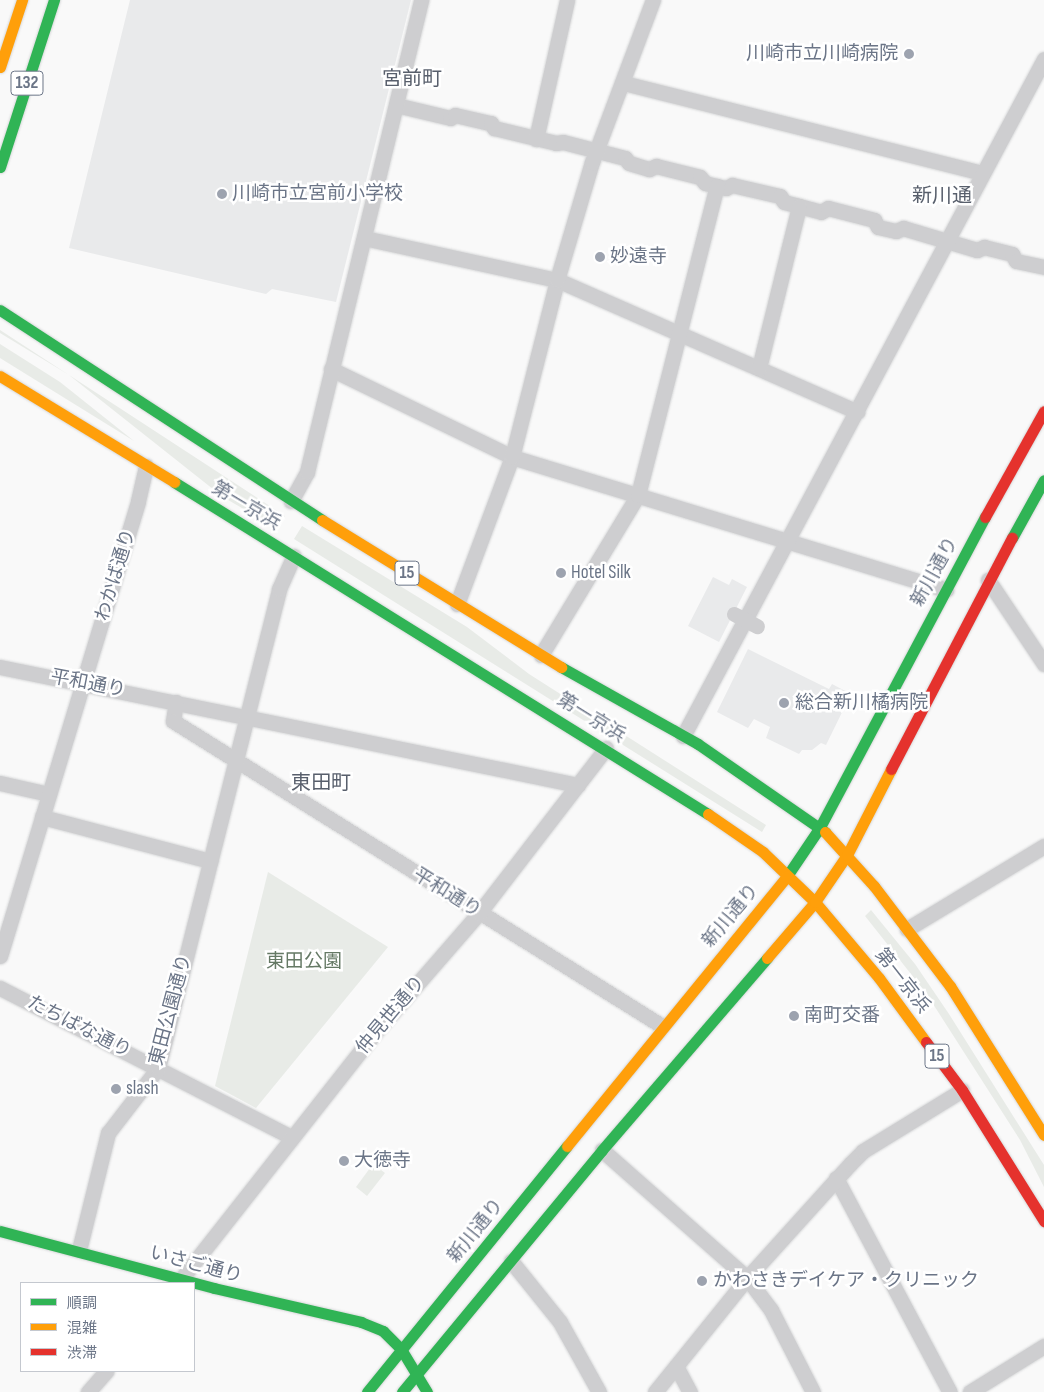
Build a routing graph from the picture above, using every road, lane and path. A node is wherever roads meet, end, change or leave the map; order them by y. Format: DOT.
graph roads {
  1 [pos="22,0"];
  2 [pos="54,0"];
  3 [pos="421,0"];
  4 [pos="567,0"];
  5 [pos="652,0"];
  6 [pos="1044,59"];
  7 [pos="0,67"];
  8 [pos="624,83"];
  9 [pos="396,104"];
  10 [pos="536,139"];
  11 [pos="596,153"];
  12 [pos="0,167"];
  13 [pos="981,173"];
  14 [pos="717,186"];
  15 [pos="799,206"];
  16 [pos="364,238"];
  17 [pos="946,239"];
  18 [pos="1044,267"];
  19 [pos="558,280"];
  20 [pos="0,310"];
  21 [pos="677,332"];
  22 [pos="759,368"];
  23 [pos="332,369"];
  24 [pos="0,376"];
  25 [pos="1044,411"];
  26 [pos="856,412"];
  27 [pos="512,457"];
  28 [pos="146,466"];
  29 [pos="1044,480"];
  30 [pos="638,495"];
  31 [pos="291,501"];
  32 [pos="790,540"];
  33 [pos="294,556"];
  34 [pos="988,580"];
  35 [pos="946,590"];
  36 [pos="456,604"];
  37 [pos="734,614"];
  38 [pos="757,626"];
  39 [pos="541,655"];
  40 [pos="1044,664"];
  41 [pos="1,670"];
  42 [pos="83,683"];
  43 [pos="176,702"];
  44 [pos="245,716"];
  45 [pos="683,736"];
  46 [pos="606,748"];
  47 [pos="235,757"];
  48 [pos="0,783"];
  49 [pos="578,785"];
  50 [pos="49,794"];
  51 [pos="42,818"];
  52 [pos="820,827"];
  53 [pos="1044,846"];
  54 [pos="847,855"];
  55 [pos="210,861"];
  56 [pos="789,874"];
  57 [pos="815,902"];
  58 [pos="479,913"];
  59 [pos="907,929"];
  60 [pos="0,956"];
  61 [pos="0,988"];
  62 [pos="662,1026"];
  63 [pos="158,1068"];
  64 [pos="962,1090"];
  65 [pos="1044,1135"];
  66 [pos="291,1137"];
  67 [pos="602,1150"];
  68 [pos="836,1178"];
  69 [pos="1044,1221"];
  70 [pos="0,1231"];
  71 [pos="79,1250"];
  72 [pos="512,1261"];
  73 [pos="747,1278"];
  74 [pos="180,1281"];
  75 [pos="195,1284"];
  76 [pos="1044,1346"];
  77 [pos="401,1349"];
  78 [pos="676,1366"];
  79 [pos="105,1372"];
  80 [pos="418,1375"];
  81 [pos="88,1392"];
  82 [pos="367,1392"];
  83 [pos="402,1392"];
  84 [pos="427,1392"];
  85 [pos="599,1392"];
  86 [pos="655,1392"];
  87 [pos="690,1392"];
  88 [pos="813,1392"];
  89 [pos="950,1392"];
  90 [pos="970,1392"];
  1 -- 7 [label="main road, 132"];
  2 -- 12 [label="main road, 132"];
  3 -- 9 [label="street"];
  4 -- 10 [label="street"];
  5 -- 8 [label="street"];
  6 -- 13 [label="street"];
  8 -- 11 [label="street"];
  8 -- 13 [label="street"];
  9 -- 10 [label="street"];
  9 -- 16 [label="street"];
  10 -- 11 [label="street"];
  11 -- 14 [label="street"];
  11 -- 19 [label="street"];
  13 -- 17 [label="street"];
  14 -- 15 [label="street"];
  14 -- 21 [label="street"];
  15 -- 17 [label="street"];
  15 -- 22 [label="street"];
  16 -- 19 [label="street"];
  16 -- 23 [label="street"];
  17 -- 18 [label="street"];
  17 -- 26 [label="street"];
  19 -- 21 [label="street"];
  19 -- 27 [label="street"];
  20 -- 31 [label="main road, 第一京浜 / 15"];
  21 -- 22 [label="street"];
  21 -- 30 [label="street"];
  22 -- 26 [label="street"];
  23 -- 27 [label="street"];
  23 -- 31 [label="street"];
  24 -- 28 [label="main road, 第一京浜 / 15"];
  25 -- 35 [label="main road, 新川通り"];
  26 -- 32 [label="street"];
  27 -- 30 [label="street"];
  27 -- 36 [label="street"];
  28 -- 33 [label="main road, 第一京浜 / 15"];
  28 -- 42 [label="street, わかば通り"];
  29 -- 34 [label="main road"];
  30 -- 32 [label="street"];
  30 -- 39 [label="street"];
  31 -- 36 [label="main road, 第一京浜 / 15"];
  32 -- 35 [label="street"];
  32 -- 45 [label="street"];
  33 -- 44 [label="street"];
  33 -- 46 [label="main road, 第一京浜 / 15"];
  34 -- 35 [label="main road"];
  34 -- 40 [label="street"];
  34 -- 54 [label="main road"];
  35 -- 52 [label="main road, 新川通り"];
  36 -- 39 [label="main road, 第一京浜 / 15"];
  37 -- 38 [label="street, bridge"];
  39 -- 45 [label="main road, 第一京浜 / 15"];
  41 -- 42 [label="street, 平和通り"];
  42 -- 43 [label="street, 平和通り"];
  42 -- 50 [label="street"];
  43 -- 44 [label="street, 平和通り"];
  43 -- 47 [label="street, 平和通り"];
  44 -- 47 [label="street"];
  44 -- 49 [label="street, 平和通り"];
  45 -- 52 [label="main road, 第一京浜 / 15"];
  46 -- 49 [label="street, 仲見世通り"];
  46 -- 56 [label="main road, 第一京浜 / 15"];
  47 -- 55 [label="street, 東田公園通り"];
  47 -- 58 [label="street, 平和通り"];
  48 -- 50 [label="street"];
  49 -- 58 [label="street, 仲見世通り"];
  50 -- 51 [label="street"];
  51 -- 55 [label="street"];
  51 -- 60 [label="street"];
  52 -- 54 [label="main road, 第一京浜 / 15"];
  52 -- 56 [label="main road, 新川通り"];
  53 -- 59 [label="street"];
  54 -- 57 [label="main road"];
  54 -- 59 [label="main road, 第一京浜 / 15"];
  55 -- 63 [label="street, 東田公園通り"];
  56 -- 57 [label="main road, 第一京浜 / 15"];
  56 -- 62 [label="main road, 新川通り"];
  57 -- 64 [label="main road, 第一京浜 / 15"];
  57 -- 67 [label="main road"];
  58 -- 62 [label="street, 平和通り"];
  58 -- 66 [label="street, 仲見世通り"];
  59 -- 65 [label="main road, 第一京浜 / 15"];
  61 -- 63 [label="street, たちばな通り"];
  62 -- 77 [label="main road, 新川通り"];
  63 -- 66 [label="street, たちばな通り"];
  63 -- 71 [label="street, 東田公園通り"];
  64 -- 68 [label="street"];
  64 -- 69 [label="main road, 第一京浜 / 15"];
  66 -- 74 [label="street, 仲見世通り"];
  67 -- 72 [label="main road"];
  67 -- 73 [label="street"];
  68 -- 73 [label="street"];
  68 -- 89 [label="street"];
  70 -- 71 [label="main road, いさご通り"];
  71 -- 74 [label="main road, いさご通り"];
  72 -- 80 [label="main road"];
  72 -- 85 [label="street"];
  73 -- 78 [label="street"];
  73 -- 88 [label="street"];
  75 -- 77 [label="main road, いさご通り"];
  76 -- 90 [label="street"];
  77 -- 80 [label="main road"];
  77 -- 82 [label="main road, 新川通り"];
  78 -- 86 [label="street"];
  78 -- 87 [label="street"];
  79 -- 81 [label="street"];
  80 -- 83 [label="main road"];
  80 -- 84 [label="main road"];
}
